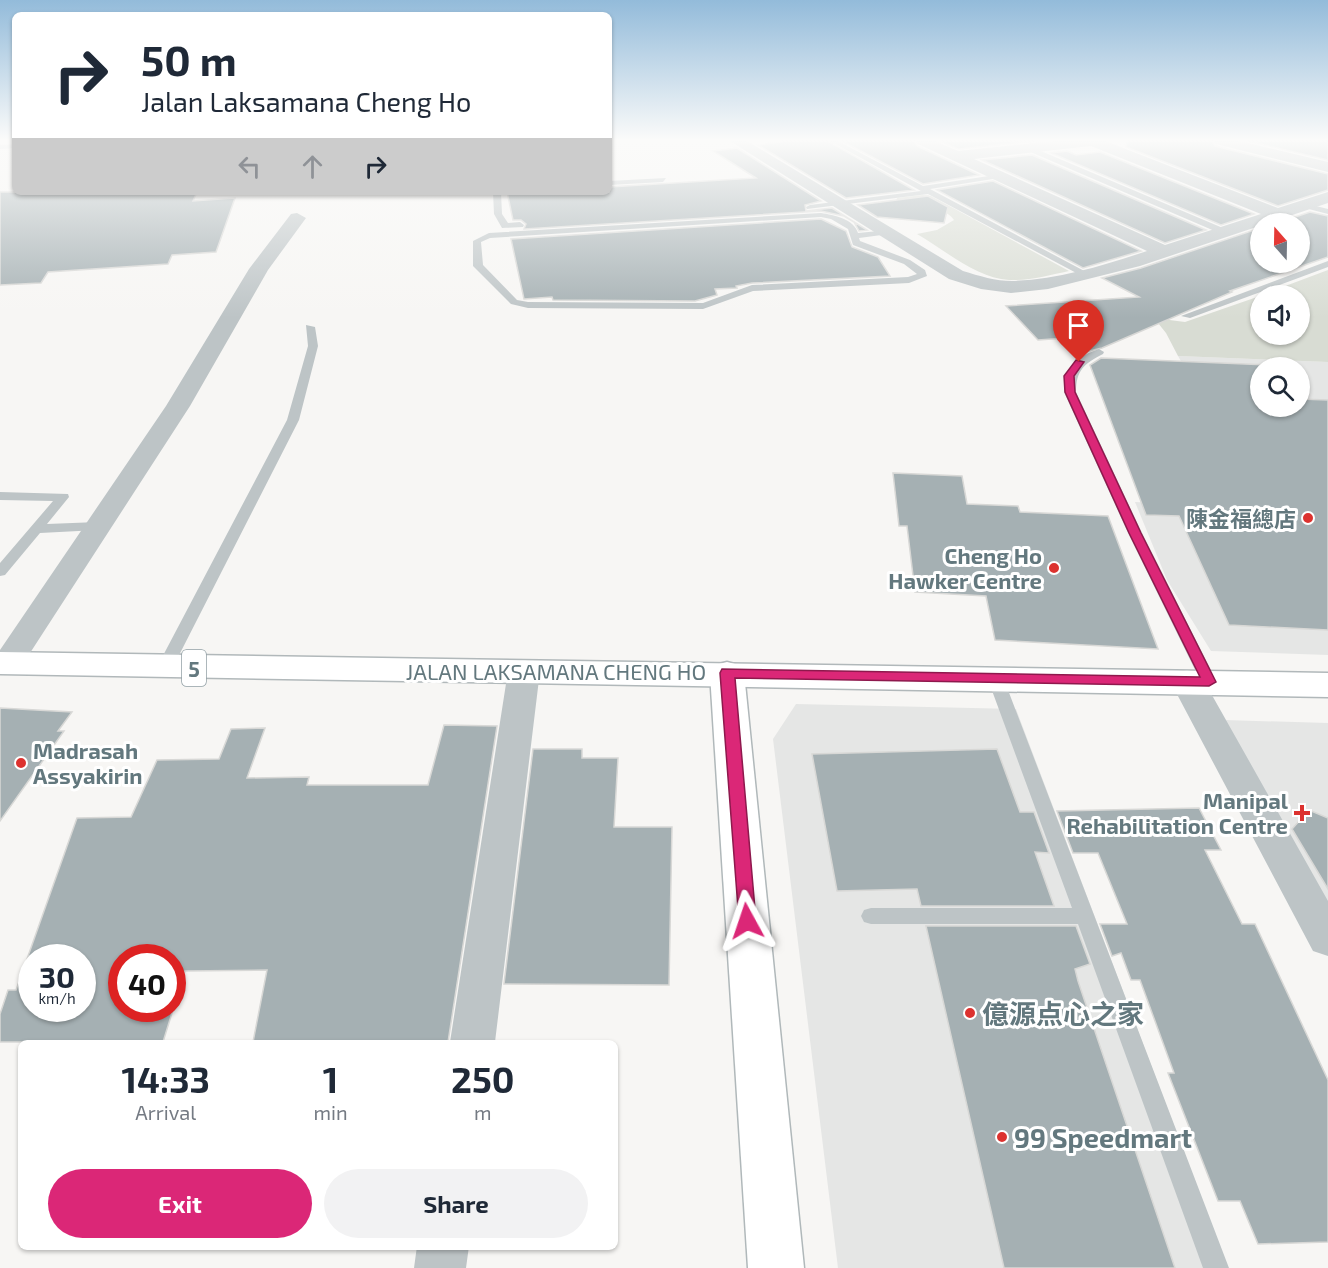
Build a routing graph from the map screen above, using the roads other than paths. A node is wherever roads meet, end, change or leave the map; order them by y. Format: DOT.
graph roads {
  1 [pos="497,200"];
  2 [pos="835,200"];
  3 [pos="870,200"];
  4 [pos="945,200"];
  5 [pos="1051,200"];
  6 [pos="1151,200"];
  7 [pos="1242,200"];
  8 [pos="1318,200"];
  9 [pos="843,205"];
  10 [pos="1304,205"];
  11 [pos="1328,212"];
  12 [pos="1274,213"];
  13 [pos="1280,213"];
  14 [pos="297,218"];
  15 [pos="1250,224"];
  16 [pos="886,231"];
  17 [pos="1227,233"];
  18 [pos="855,236"];
  19 [pos="911,247"];
  20 [pos="1164,252"];
  21 [pos="885,254"];
  22 [pos="1328,264"];
  23 [pos="1085,274"];
  24 [pos="1186,316"];
  25 [pos="310,327"];
  26 [pos="1099,351"];
  27 [pos="0,496"];
  28 [pos="98,526"];
  29 [pos="36,529"];
  30 [pos="0,572"];
  31 [pos="4,663"];
  32 [pos="165,667"];
  33 [pos="524,671"];
  34 [pos="727,673"];
  35 [pos="995,677"];
  36 [pos="1198,681"];
  37 [pos="1328,685"];
  38 [pos="871,916"];
  39 [pos="1084,916"];
  40 [pos="1328,939"];
  41 [pos="472,1040"];
  42 [pos="442,1250"];
  43 [pos="440,1268"];
  44 [pos="776,1268"];
  45 [pos="1216,1268"];
  1 -- 9 [label="lane"];
  2 -- 9 [label="street"];
  3 -- 9 [label="lane"];
  4 -- 23 [label="lane"];
  5 -- 20 [label="street"];
  6 -- 17 [label="lane"];
  7 -- 12 [label="street"];
  8 -- 10 [label="street"];
  9 -- 16 [label="street"];
  10 -- 11 [label="lane"];
  10 -- 13 [label="street"];
  14 -- 28 [label="street"];
  15 -- 17 [label="street"];
  16 -- 18 [label="lane"];
  16 -- 19 [label="street"];
  17 -- 20 [label="street"];
  18 -- 21 [label="lane"];
  18 -- 21 [label="lane"];
  19 -- 21 [label="lane"];
  19 -- 23 [label="street"];
  20 -- 23 [label="street"];
  22 -- 24 [label="lane"];
  25 -- 32 [label="lane"];
  26 -- 36 [label="lane"];
  27 -- 29 [label="lane"];
  28 -- 29 [label="lane"];
  28 -- 31 [label="street"];
  29 -- 30 [label="lane"];
  31 -- 32 [label="main road, JALAN LAKSAMANA CHENG HO / 5"];
  32 -- 33 [label="main road, JALAN LAKSAMANA CHENG HO / 5"];
  33 -- 34 [label="main road, JALAN LAKSAMANA CHENG HO / 5"];
  33 -- 41 [label="street"];
  34 -- 35 [label="main road, JALAN LAKSAMANA CHENG HO / 5"];
  34 -- 44 [label="main road"];
  35 -- 36 [label="main road, JALAN LAKSAMANA CHENG HO / 5"];
  35 -- 39 [label="lane"];
  36 -- 37 [label="main road, JALAN LAKSAMANA CHENG HO / 5"];
  36 -- 40 [label="street"];
  38 -- 39 [label="lane"];
  39 -- 45 [label="lane"];
  42 -- 43 [label="street"];
}
